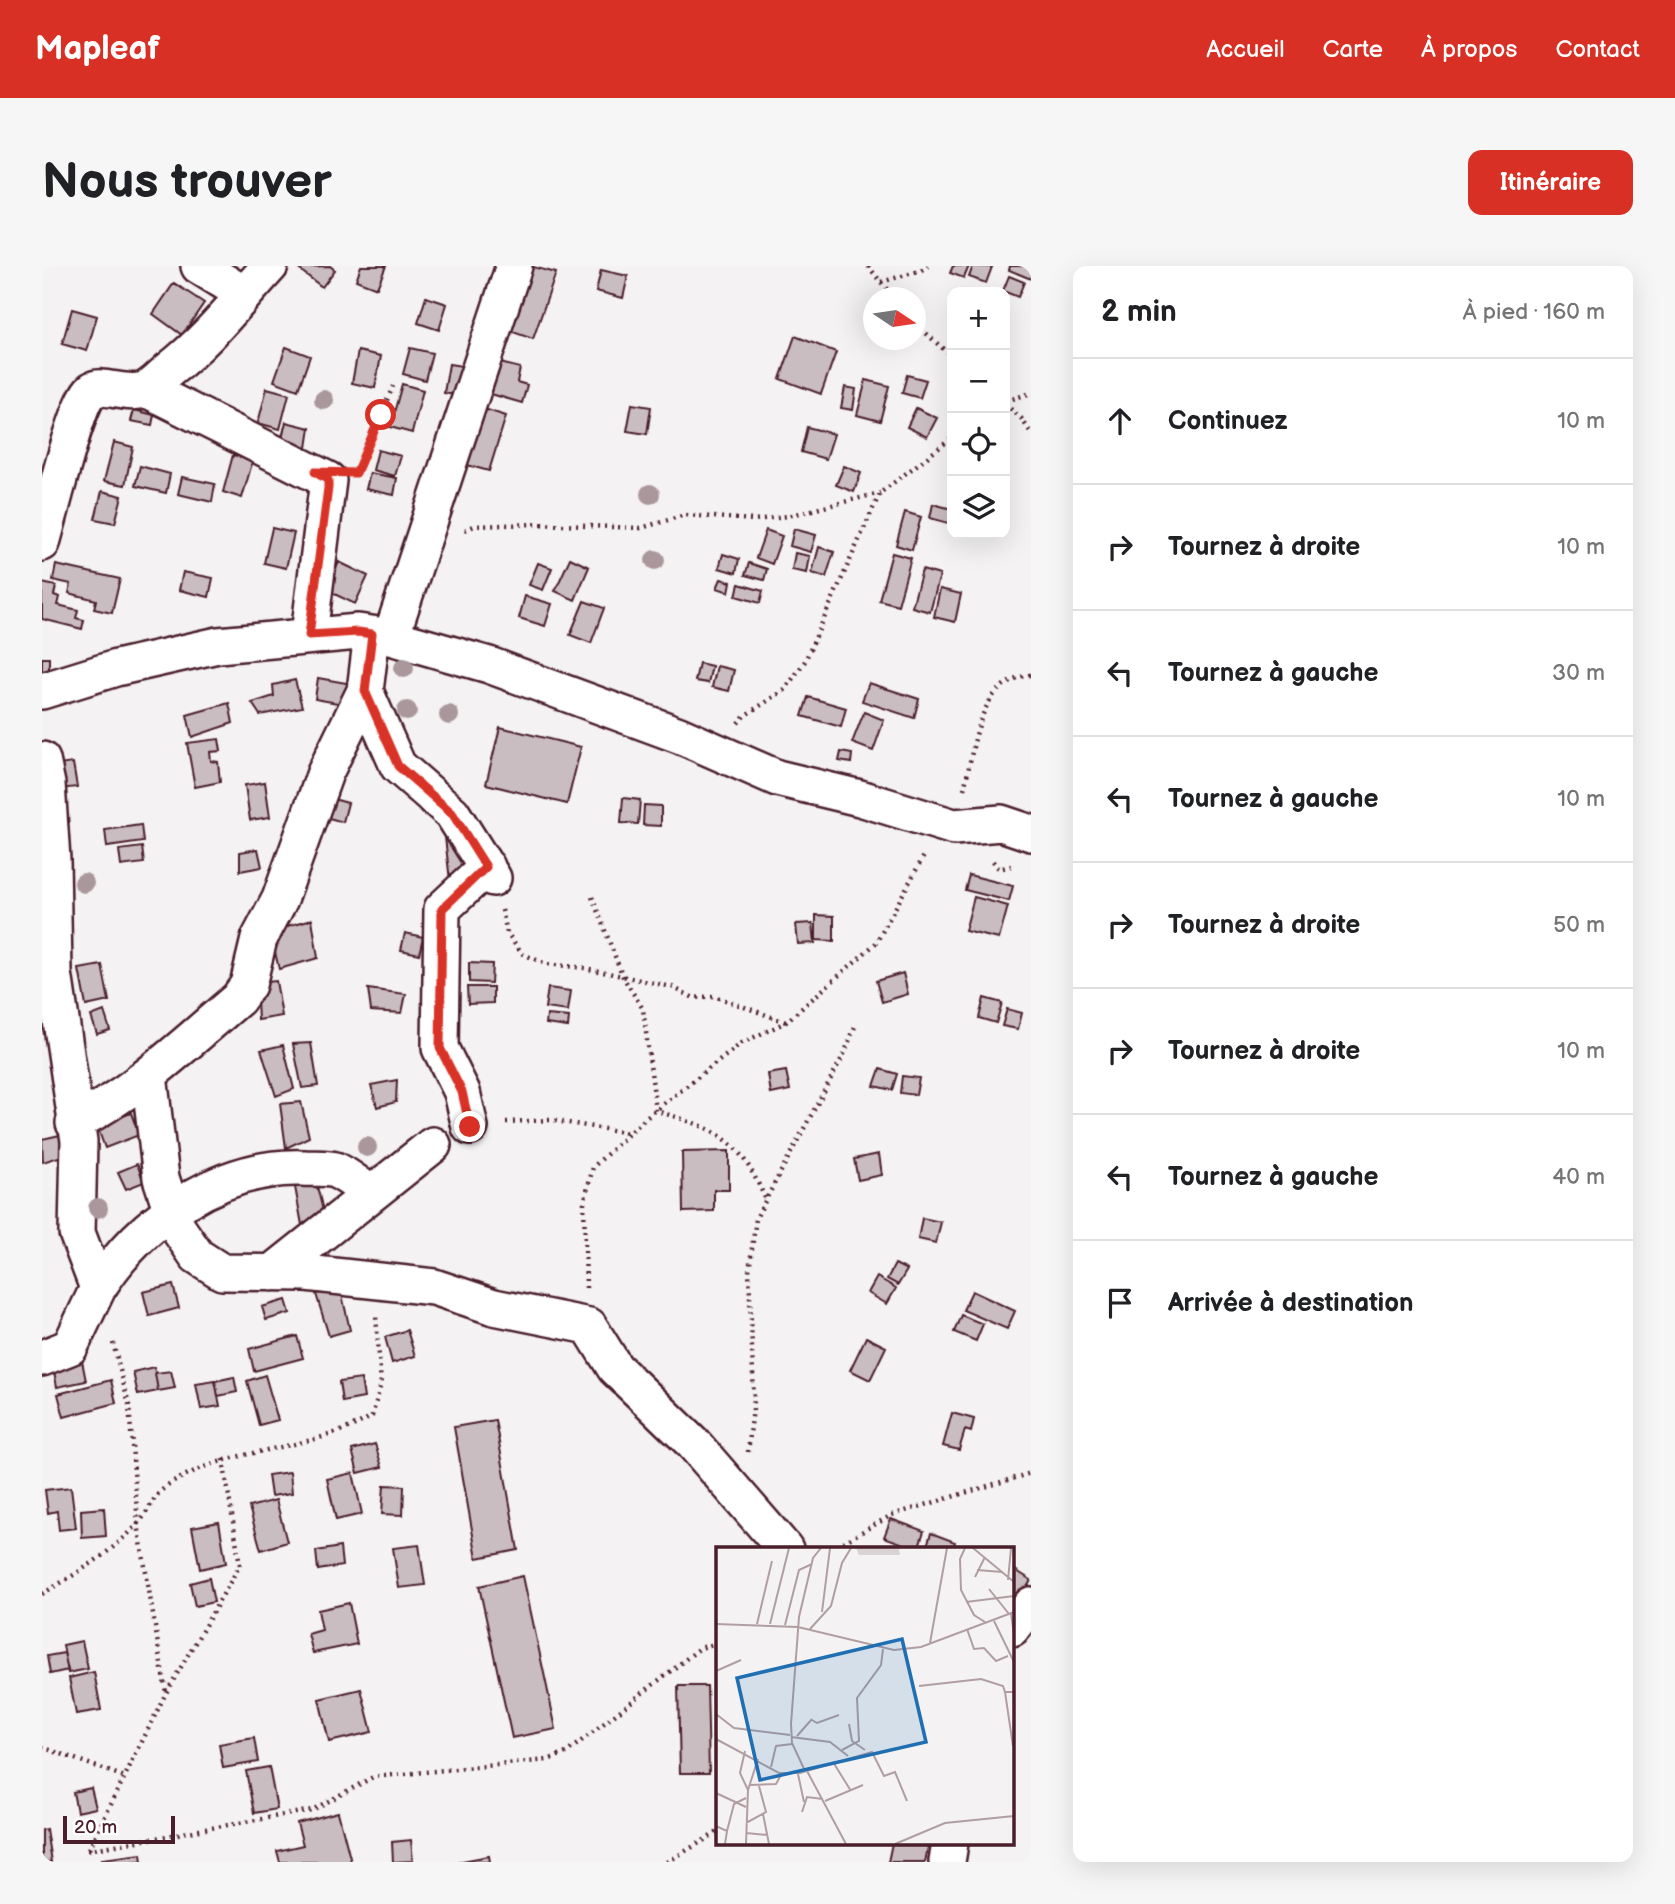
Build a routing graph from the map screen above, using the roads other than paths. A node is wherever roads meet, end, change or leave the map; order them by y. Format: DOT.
graph roads {
  1 [pos="199,266"];
  2 [pos="270,266"];
  3 [pos="514,266"];
  4 [pos="244,293"];
  5 [pos="146,389"];
  6 [pos="51,479"];
  7 [pos="42,543"];
  8 [pos="309,635"];
  9 [pos="382,636"];
  10 [pos="42,691"];
  11 [pos="365,691"];
  12 [pos="42,761"];
  13 [pos="1026,846"];
  14 [pos="48,974"];
  15 [pos="149,1075"];
  16 [pos="74,1123"];
  17 [pos="470,1127"];
  18 [pos="433,1144"];
  19 [pos="371,1194"];
  20 [pos="172,1211"];
  21 [pos="272,1273"];
  22 [pos="99,1288"];
  23 [pos="42,1358"];
  24 [pos="783,1547"];
  25 [pos="1031,1605"];
  26 [pos="1014,1626"];
  27 [pos="950,1844"];
  28 [pos="947,1862"];
  1 -- 4 [label="street"];
  2 -- 4 [label="street"];
  3 -- 9 [label="street"];
  4 -- 5 [label="street"];
  5 -- 6 [label="street"];
  5 -- 8 [label="street"];
  6 -- 7 [label="street"];
  8 -- 9 [label="street"];
  8 -- 10 [label="street"];
  9 -- 11 [label="street"];
  9 -- 13 [label="street"];
  11 -- 15 [label="street"];
  11 -- 17 [label="street"];
  12 -- 14 [label="street"];
  14 -- 16 [label="street"];
  15 -- 16 [label="street"];
  15 -- 20 [label="street"];
  16 -- 22 [label="street"];
  18 -- 19 [label="street"];
  19 -- 20 [label="street"];
  19 -- 21 [label="street"];
  20 -- 21 [label="street"];
  20 -- 22 [label="street"];
  21 -- 24 [label="street"];
  22 -- 23 [label="street"];
  25 -- 26 [label="street"];
  27 -- 28 [label="street"];
}
